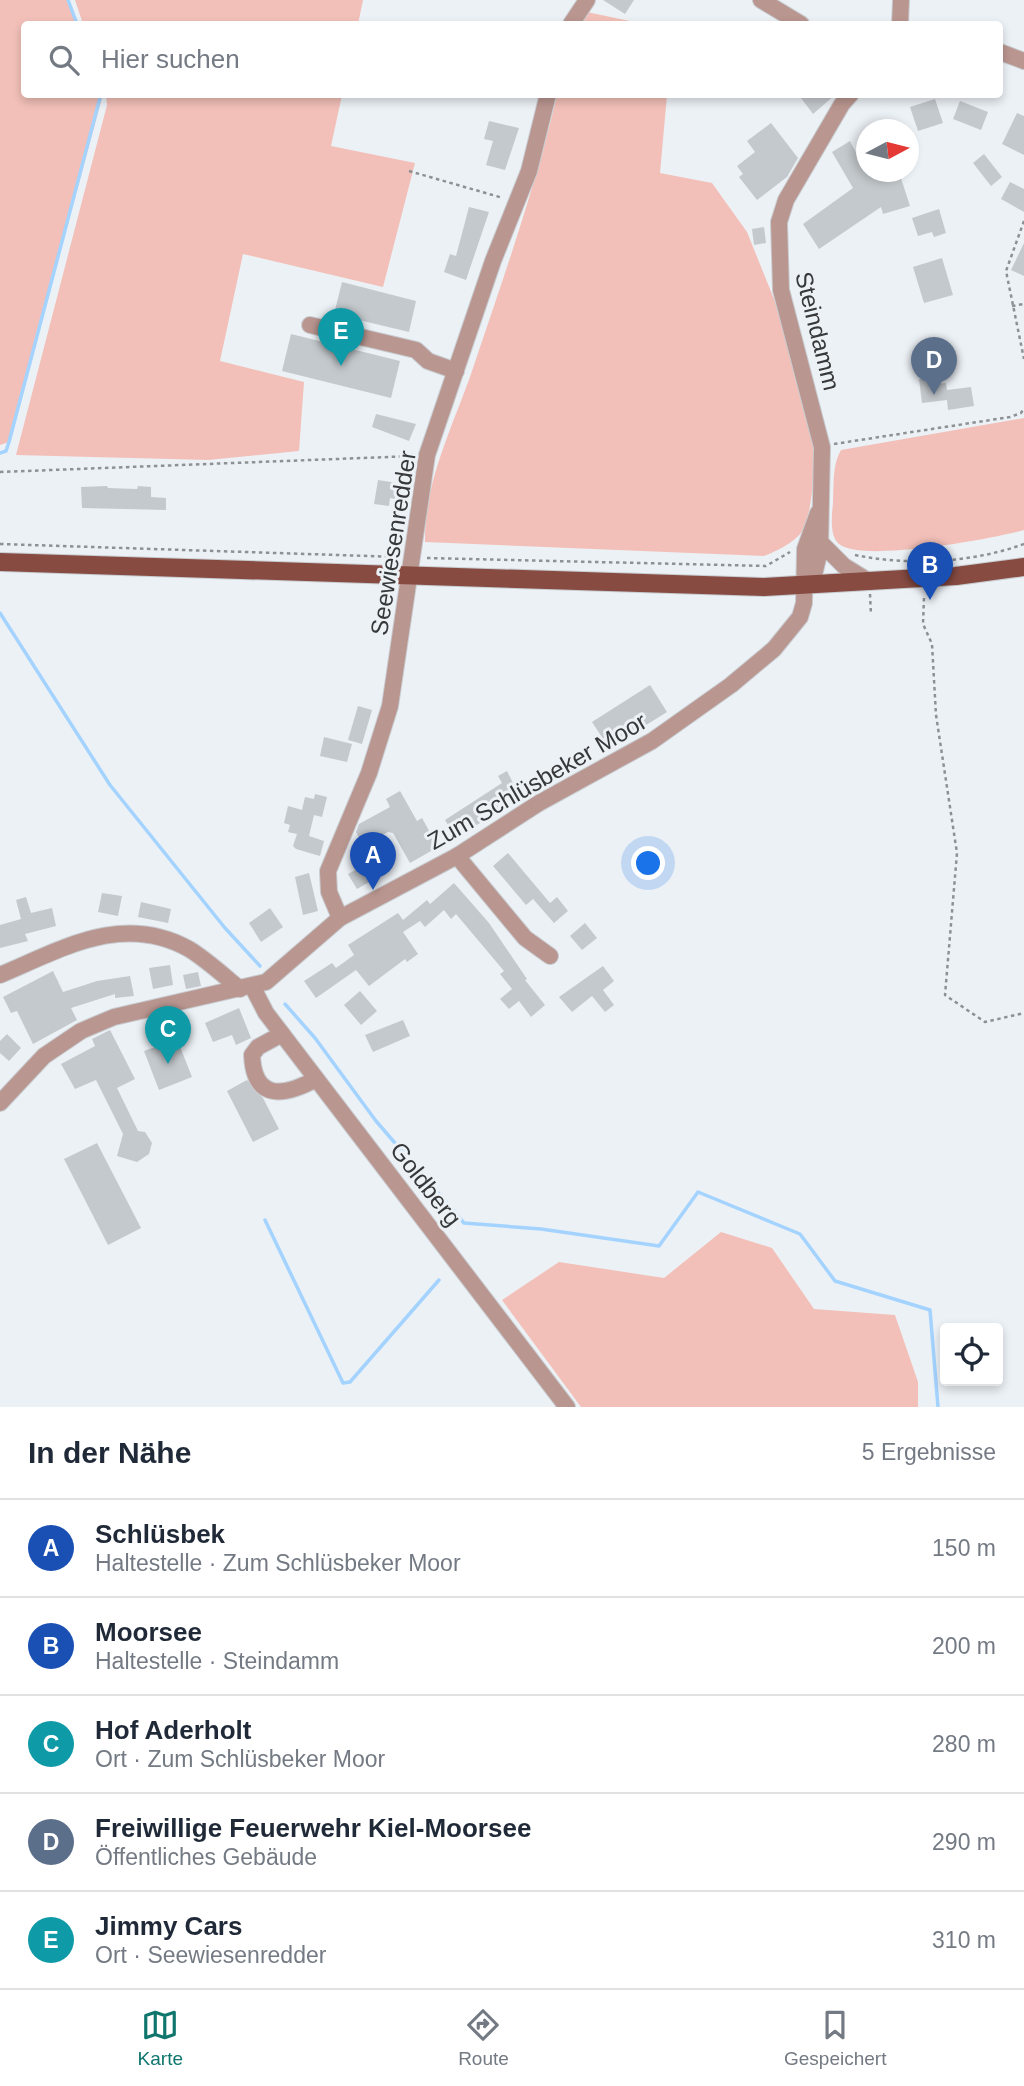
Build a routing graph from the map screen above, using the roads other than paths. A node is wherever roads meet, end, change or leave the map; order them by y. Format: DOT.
graph roads {
  1 [pos="587,0"];
  2 [pos="761,0"];
  3 [pos="901,0"];
  4 [pos="573,21"];
  5 [pos="797,21"];
  6 [pos="900,21"];
  7 [pos="1003,53"];
  8 [pos="1024,61"];
  9 [pos="547,98"];
  10 [pos="847,98"];
  11 [pos="310,325"];
  12 [pos="456,371"];
  13 [pos="818,513"];
  14 [pos="820,542"];
  15 [pos="0,562"];
  16 [pos="1024,567"];
  17 [pos="409,574"];
  18 [pos="870,582"];
  19 [pos="805,586"];
  20 [pos="457,856"];
  21 [pos="340,918"];
  22 [pos="550,956"];
  23 [pos="0,975"];
  24 [pos="246,988"];
  25 [pos="282,1034"];
  26 [pos="316,1079"];
  27 [pos="0,1103"];
  28 [pos="568,1407"];
  1 -- 4 [label="street"];
  2 -- 5 [label="street"];
  3 -- 6 [label="street"];
  7 -- 8 [label="street"];
  9 -- 12 [label="street, Seewiesenredder"];
  10 -- 13 [label="street, Steindamm"];
  11 -- 12 [label="street"];
  12 -- 17 [label="street, Seewiesenredder"];
  13 -- 14 [label="street, Steindamm"];
  13 -- 19 [label="street, Steindamm"];
  14 -- 18 [label="street"];
  14 -- 19 [label="street, Steindamm"];
  15 -- 17 [label="main road"];
  16 -- 18 [label="main road"];
  17 -- 19 [label="main road"];
  17 -- 21 [label="street, Seewiesenredder"];
  18 -- 19 [label="main road"];
  19 -- 20 [label="street, Zum Schlüsbeker Moor"];
  20 -- 21 [label="street, Zum Schlüsbeker Moor"];
  20 -- 22 [label="street"];
  21 -- 24 [label="street, Zum Schlüsbeker Moor"];
  23 -- 24 [label="street"];
  24 -- 25 [label="street, Goldberg"];
  24 -- 27 [label="street, Zum Schlüsbeker Moor"];
  25 -- 26 [label="street, Goldberg"];
  25 -- 26 [label="street"];
  26 -- 28 [label="street, Goldberg"];
}
